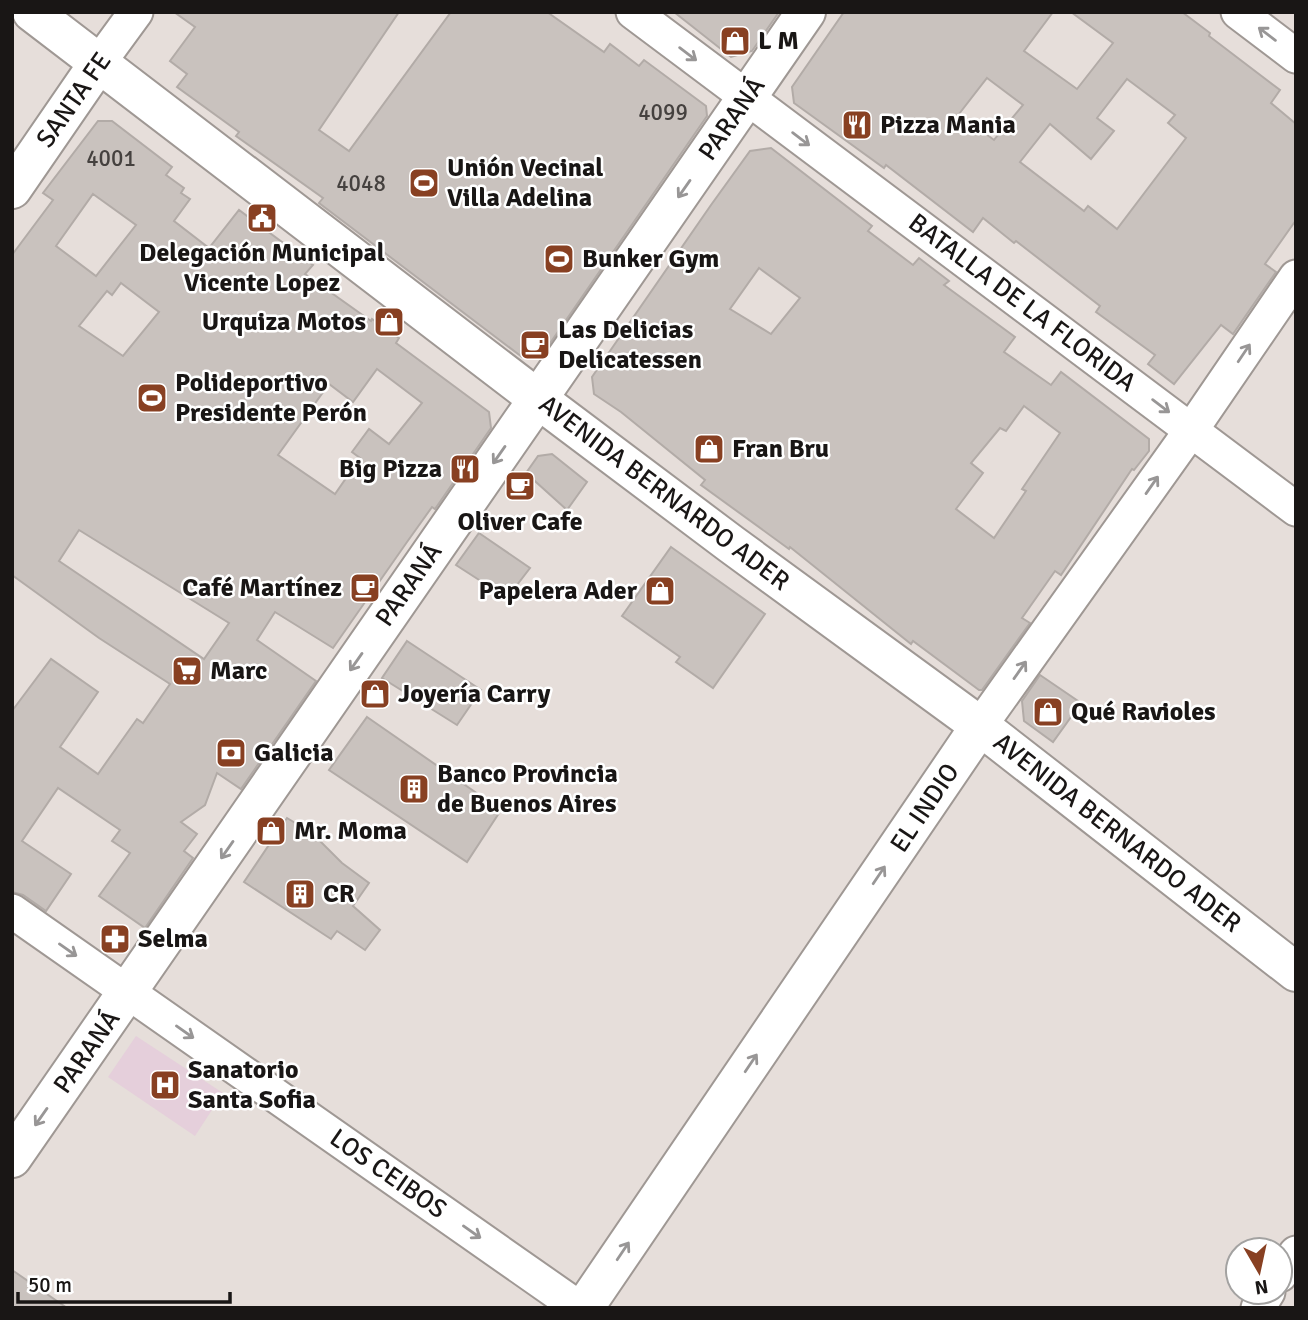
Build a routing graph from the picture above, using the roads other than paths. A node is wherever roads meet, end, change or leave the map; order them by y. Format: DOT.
graph roads {
  1 [pos="32,12"];
  2 [pos="136,12"];
  3 [pos="633,12"];
  4 [pos="806,12"];
  5 [pos="1238,12"];
  6 [pos="1296,56"];
  7 [pos="98,64"];
  8 [pos="747,99"];
  9 [pos="12,189"];
  10 [pos="1296,278"];
  11 [pos="538,399"];
  12 [pos="1192,429"];
  13 [pos="1296,509"];
  14 [pos="980,726"];
  15 [pos="12,911"];
  16 [pos="1296,972"];
  17 [pos="129,993"];
  18 [pos="12,1158"];
  19 [pos="579,1308"];
  20 [pos="584,1308"];
  1 -- 7 [label="street, AVENIDA BERNARDO ADER"];
  2 -- 7 [label="street, SANTA FE"];
  3 -- 8 [label="street, BATALLA DE LA FLORIDA, one-way"];
  4 -- 8 [label="street, PARANÁ"];
  6 -- 5 [label="street, one-way"];
  7 -- 9 [label="street, SANTA FE"];
  7 -- 11 [label="street, AVENIDA BERNARDO ADER"];
  8 -- 11 [label="street, PARANÁ, one-way"];
  8 -- 12 [label="street, BATALLA DE LA FLORIDA, one-way"];
  12 -- 10 [label="street, EL INDIO, one-way"];
  11 -- 14 [label="street, AVENIDA BERNARDO ADER"];
  11 -- 17 [label="street, PARANÁ, one-way"];
  12 -- 13 [label="street, BATALLA DE LA FLORIDA"];
  14 -- 12 [label="street, EL INDIO, one-way"];
  14 -- 16 [label="street, AVENIDA BERNARDO ADER"];
  20 -- 14 [label="street, EL INDIO, one-way"];
  15 -- 17 [label="street, LOS CEIBOS, one-way"];
  17 -- 18 [label="street, PARANÁ, one-way"];
  17 -- 19 [label="street, LOS CEIBOS, one-way"];
}
